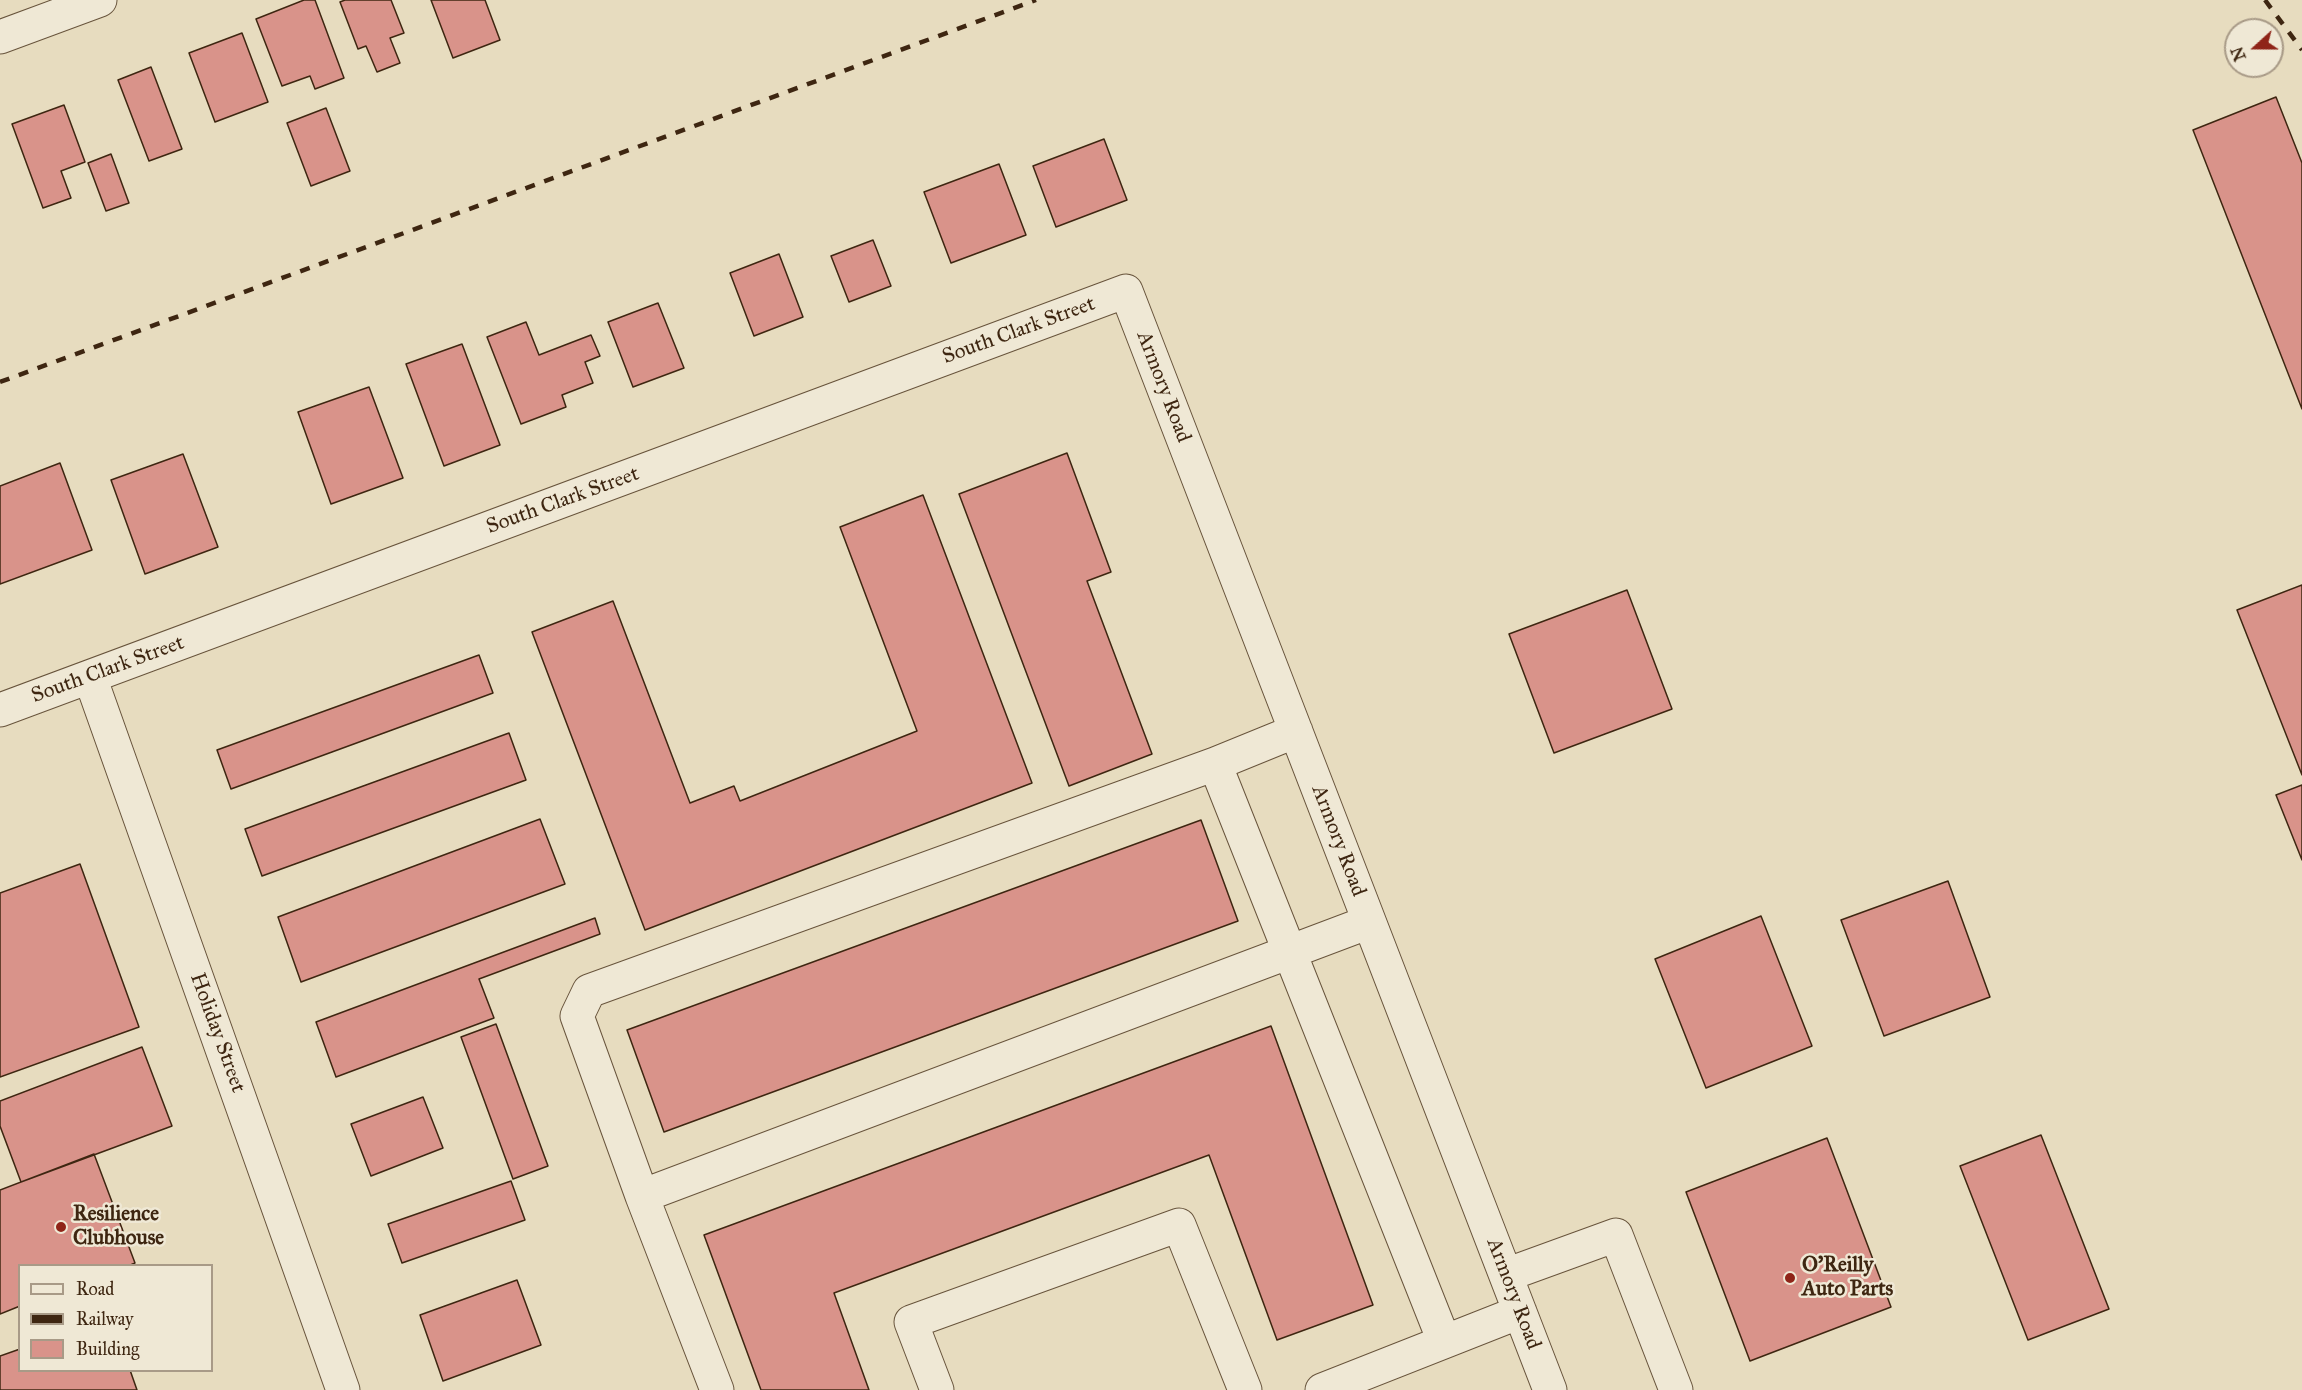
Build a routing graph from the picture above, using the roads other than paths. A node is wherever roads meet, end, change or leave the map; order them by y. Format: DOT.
graph roads {
  1 [pos="100,0"];
  2 [pos="0,38"];
  3 [pos="1126,291"];
  4 [pos="90,677"];
  5 [pos="0,710"];
  6 [pos="1296,731"];
  7 [pos="1215,764"];
  8 [pos="1369,922"];
  9 [pos="1289,952"];
  10 [pos="642,1196"];
  11 [pos="1506,1275"];
  12 [pos="1520,1312"];
  13 [pos="1444,1341"];
  14 [pos="343,1390"];
  15 [pos="717,1390"];
  16 [pos="937,1390"];
  17 [pos="1245,1390"];
  18 [pos="1322,1390"];
  19 [pos="1550,1390"];
  20 [pos="1676,1390"];
  1 -- 2 [label="street"];
  3 -- 4 [label="street, South Clark Street"];
  3 -- 6 [label="street, Armory Road"];
  4 -- 5 [label="street, South Clark Street"];
  4 -- 14 [label="street, Holiday Street"];
  6 -- 7 [label="street"];
  6 -- 8 [label="street, Armory Road"];
  7 -- 9 [label="street"];
  7 -- 10 [label="street"];
  8 -- 9 [label="street"];
  8 -- 11 [label="street, Armory Road"];
  9 -- 10 [label="street"];
  9 -- 13 [label="street"];
  10 -- 15 [label="street"];
  11 -- 12 [label="street, Armory Road"];
  11 -- 20 [label="street"];
  12 -- 13 [label="street"];
  12 -- 19 [label="street, Armory Road"];
  13 -- 18 [label="street"];
  16 -- 17 [label="street"];
}
